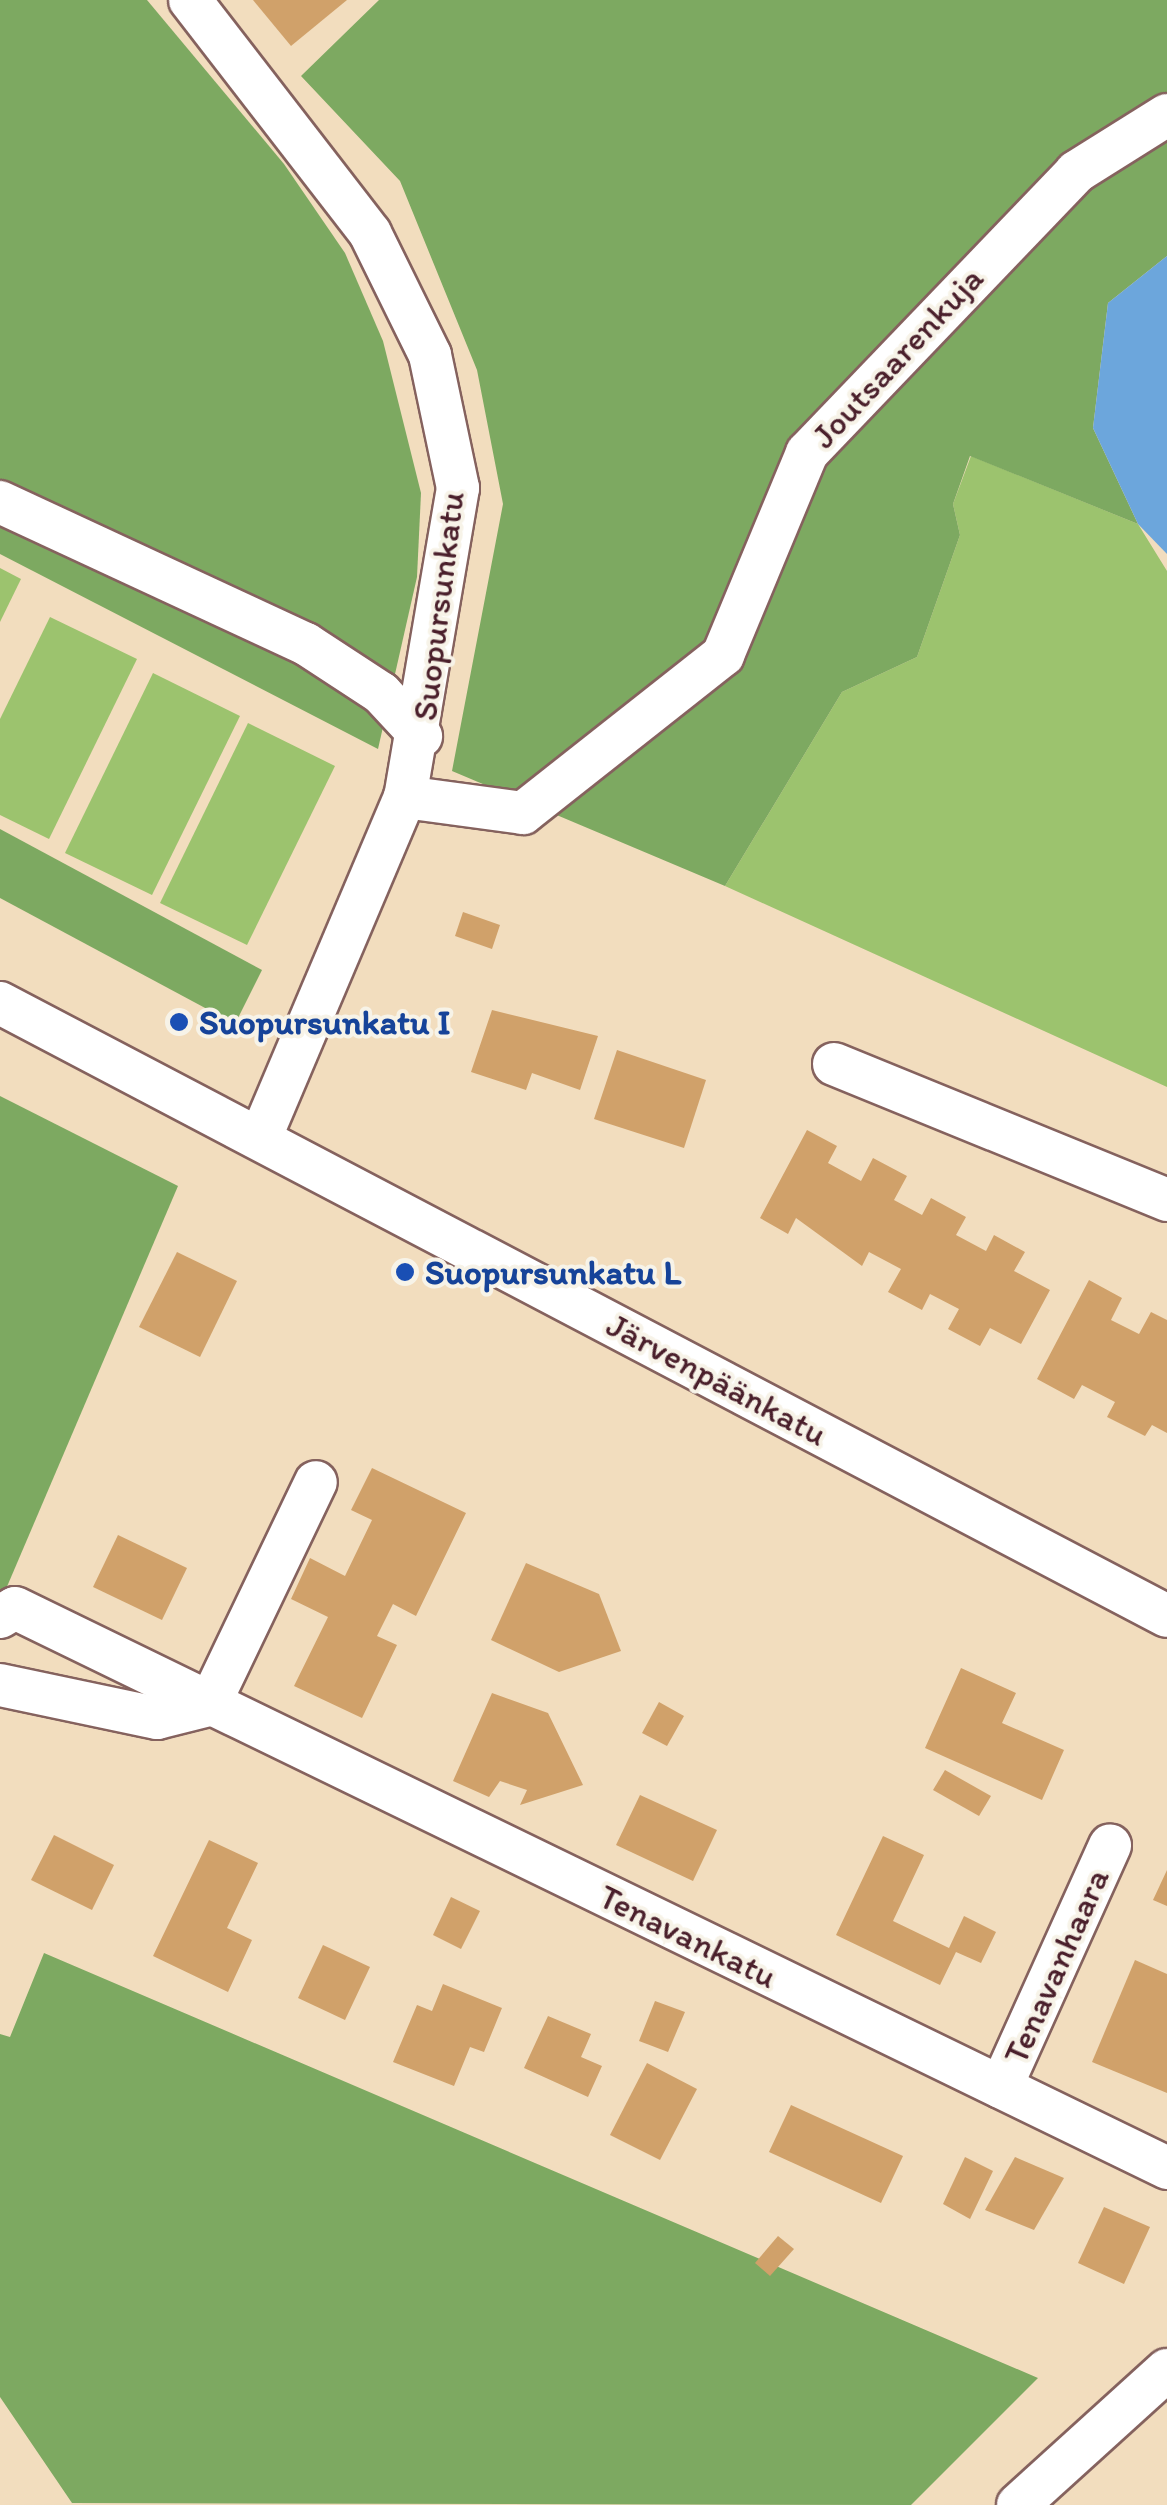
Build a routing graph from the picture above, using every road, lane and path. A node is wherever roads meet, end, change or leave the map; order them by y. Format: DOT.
graph roads {
  1 [pos="190,0"];
  2 [pos="1167,115"];
  3 [pos="0,502"];
  4 [pos="422,736"];
  5 [pos="406,797"];
  6 [pos="0,1003"];
  7 [pos="834,1064"];
  8 [pos="260,1138"];
  9 [pos="1167,1200"];
  10 [pos="316,1482"];
  11 [pos="1167,1616"];
  12 [pos="0,1617"];
  13 [pos="0,1685"];
  14 [pos="208,1705"];
  15 [pos="1110,1846"];
  16 [pos="1001,2087"];
  17 [pos="1167,2168"];
  18 [pos="1167,2370"];
  19 [pos="1018,2505"];
  1 -- 4 [label="street, Suopursunkatu"];
  2 -- 5 [label="street, Joutsaarenkuja"];
  3 -- 4 [label="street"];
  4 -- 5 [label="street, Suopursunkatu"];
  5 -- 8 [label="street, Suopursunkatu"];
  6 -- 8 [label="street, Järvenpäänkatu"];
  7 -- 9 [label="street"];
  8 -- 11 [label="street, Järvenpäänkatu"];
  10 -- 14 [label="street"];
  12 -- 14 [label="street, Tenavankatu"];
  13 -- 14 [label="street"];
  14 -- 16 [label="street, Tenavankatu"];
  15 -- 16 [label="street, Tenavanhaara"];
  16 -- 17 [label="street, Tenavankatu"];
  18 -- 19 [label="street"];
}
